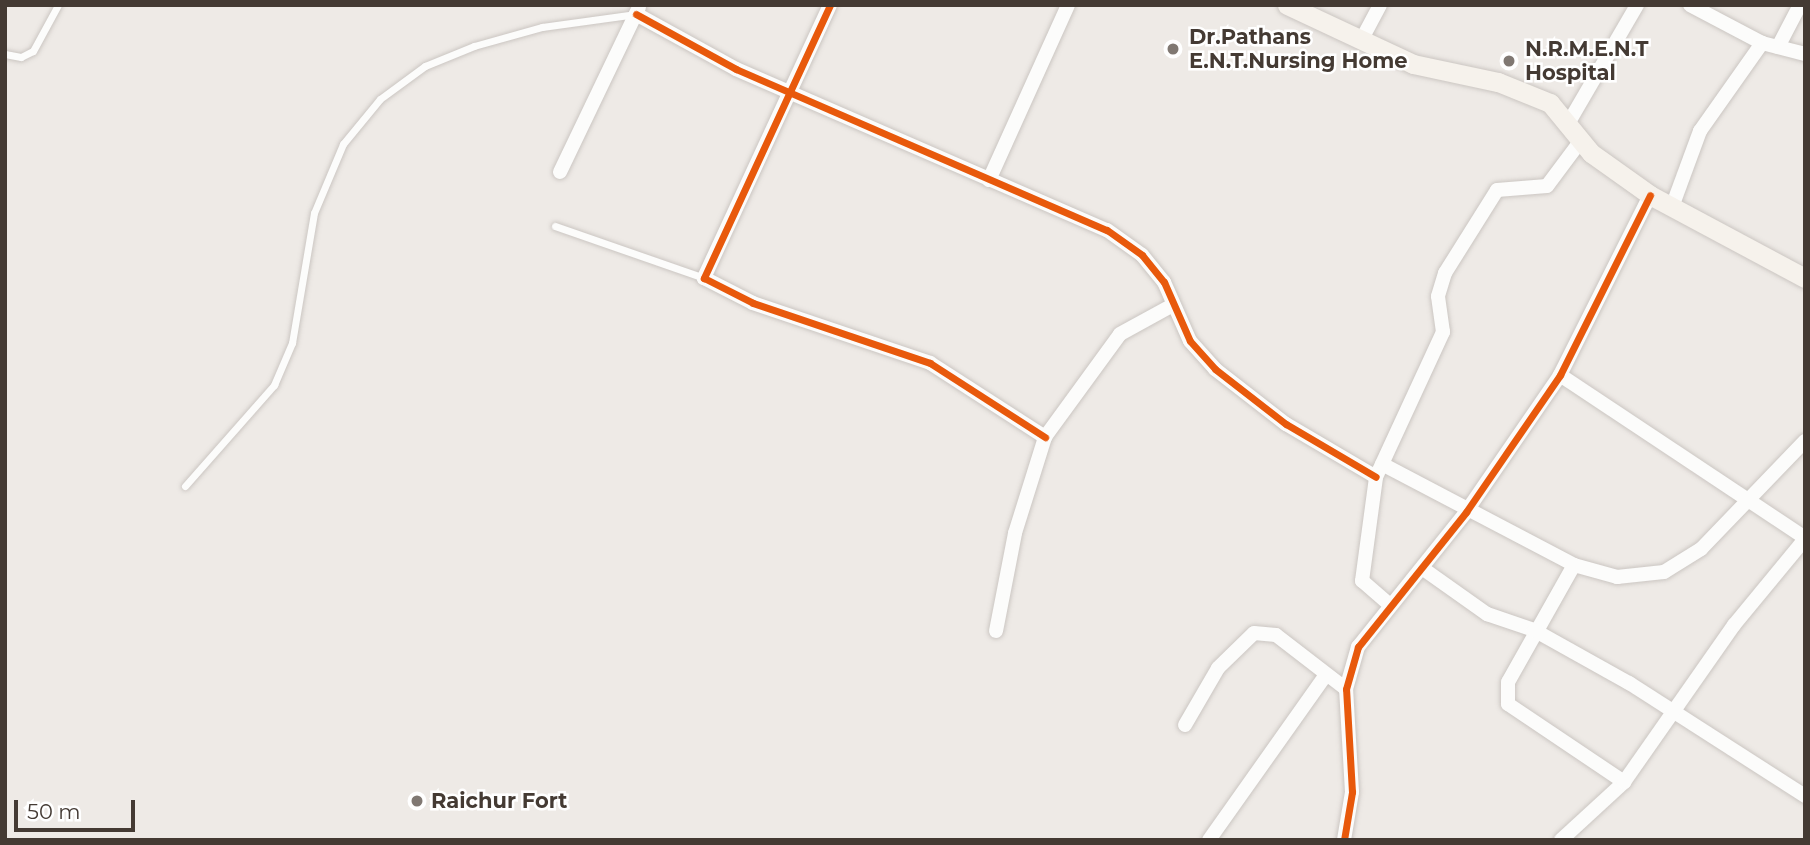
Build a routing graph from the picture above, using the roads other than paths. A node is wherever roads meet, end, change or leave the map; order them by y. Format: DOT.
graph roads {
  1 [pos="58,5"];
  2 [pos="830,5"];
  3 [pos="1068,5"];
  4 [pos="1287,5"];
  5 [pos="1380,5"];
  6 [pos="1637,5"];
  7 [pos="1690,5"];
  8 [pos="1801,5"];
  9 [pos="638,10"];
  10 [pos="1363,37"];
  11 [pos="1762,43"];
  12 [pos="1778,47"];
  13 [pos="5,54"];
  14 [pos="1805,54"];
  15 [pos="792,89"];
  16 [pos="1569,122"];
  17 [pos="1582,139"];
  18 [pos="560,172"];
  19 [pos="989,180"];
  20 [pos="1650,195"];
  21 [pos="1672,206"];
  22 [pos="555,226"];
  23 [pos="704,278"];
  24 [pos="1805,278"];
  25 [pos="1173,305"];
  26 [pos="1559,375"];
  27 [pos="1045,437"];
  28 [pos="1805,440"];
  29 [pos="1379,471"];
  30 [pos="185,486"];
  31 [pos="1751,499"];
  32 [pos="1466,512"];
  33 [pos="1805,538"];
  34 [pos="1574,565"];
  35 [pos="1422,568"];
  36 [pos="1390,605"];
  37 [pos="1534,630"];
  38 [pos="996,631"];
  39 [pos="1326,675"];
  40 [pos="1346,689"];
  41 [pos="1673,711"];
  42 [pos="1185,725"];
  43 [pos="1624,782"];
  44 [pos="1805,796"];
  45 [pos="1209,840"];
  46 [pos="1344,840"];
  47 [pos="1561,840"];
  1 -- 13 [label="lane"];
  2 -- 15 [label="street"];
  3 -- 19 [label="street"];
  4 -- 10 [label="main road"];
  5 -- 10 [label="street"];
  6 -- 16 [label="street"];
  7 -- 11 [label="street"];
  8 -- 12 [label="street"];
  9 -- 15 [label="street"];
  9 -- 18 [label="street"];
  9 -- 30 [label="lane"];
  10 -- 16 [label="main road"];
  11 -- 12 [label="street"];
  11 -- 21 [label="street"];
  12 -- 14 [label="street"];
  15 -- 19 [label="street"];
  15 -- 23 [label="street"];
  16 -- 17 [label="main road"];
  17 -- 20 [label="main road"];
  17 -- 29 [label="street"];
  19 -- 25 [label="street"];
  20 -- 21 [label="main road"];
  20 -- 26 [label="street"];
  21 -- 24 [label="main road"];
  22 -- 23 [label="lane"];
  23 -- 27 [label="street"];
  25 -- 27 [label="street"];
  25 -- 29 [label="street"];
  26 -- 31 [label="street"];
  26 -- 32 [label="street"];
  27 -- 38 [label="street"];
  28 -- 31 [label="street"];
  29 -- 32 [label="street"];
  29 -- 36 [label="street"];
  31 -- 33 [label="street"];
  31 -- 34 [label="street"];
  32 -- 34 [label="street"];
  32 -- 35 [label="street"];
  33 -- 41 [label="street"];
  34 -- 37 [label="street"];
  35 -- 36 [label="street"];
  35 -- 37 [label="street"];
  36 -- 40 [label="street"];
  37 -- 41 [label="street"];
  37 -- 43 [label="street"];
  39 -- 40 [label="street"];
  39 -- 42 [label="street"];
  39 -- 45 [label="street"];
  40 -- 46 [label="street"];
  41 -- 43 [label="street"];
  41 -- 44 [label="street"];
  43 -- 47 [label="street"];
}
